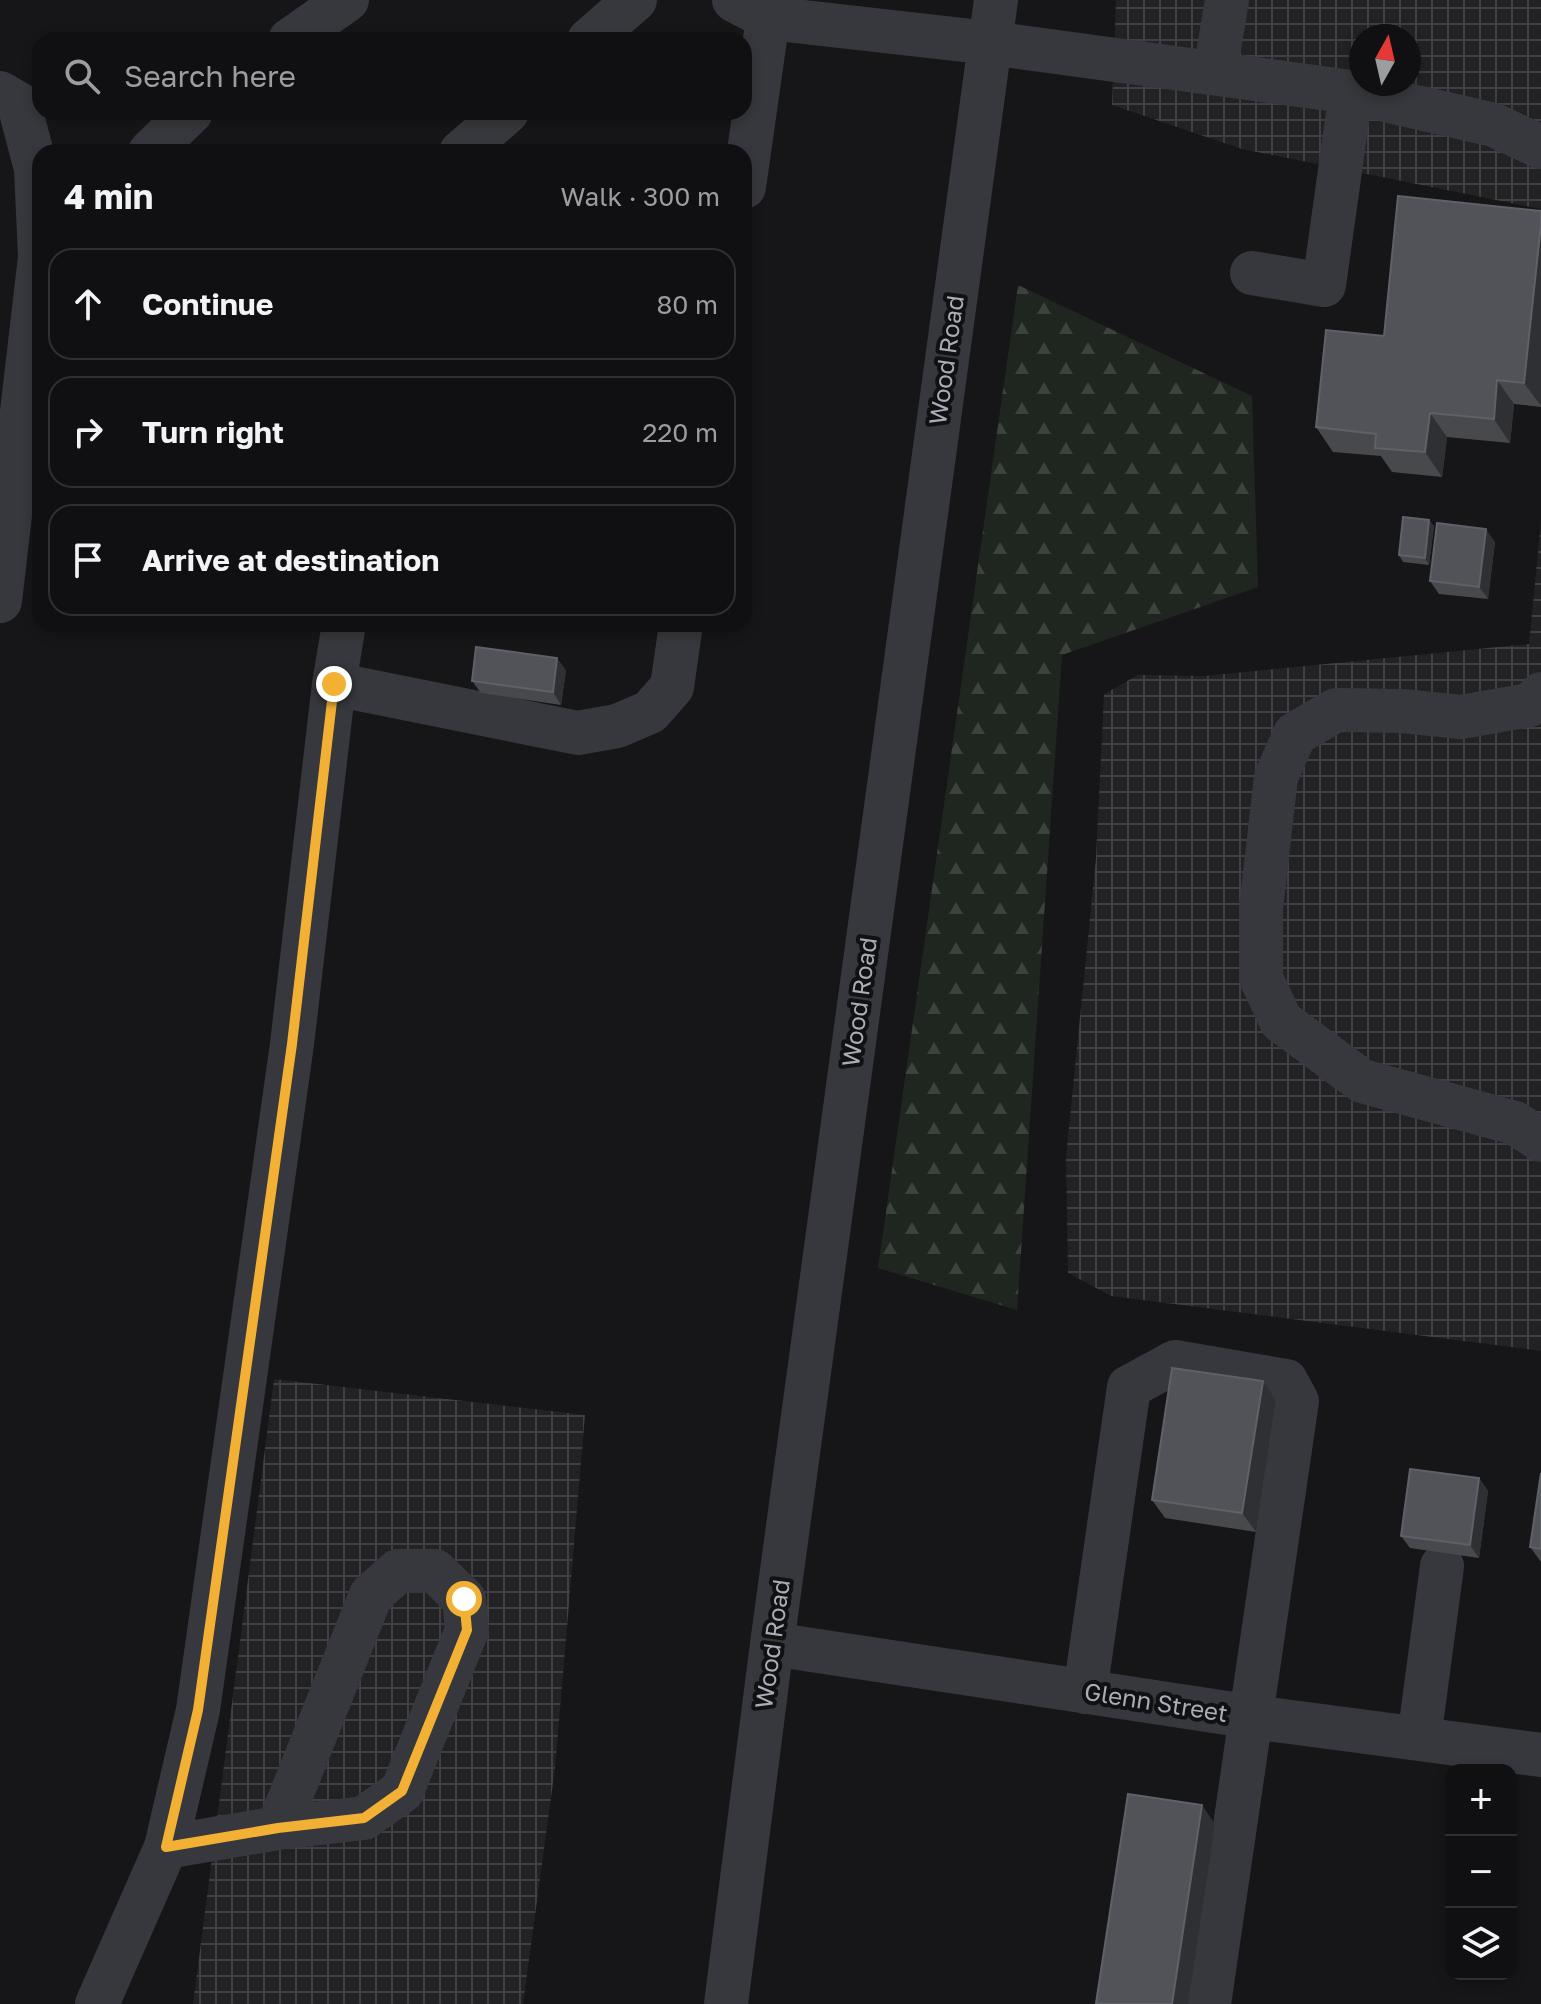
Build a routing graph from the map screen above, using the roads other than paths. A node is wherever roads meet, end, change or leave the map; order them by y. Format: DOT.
graph roads {
  1 [pos="347,0"];
  2 [pos="635,0"];
  3 [pos="996,0"];
  4 [pos="1227,0"];
  5 [pos="757,6"];
  6 [pos="301,32"];
  7 [pos="598,32"];
  8 [pos="990,43"];
  9 [pos="1215,73"];
  10 [pos="752,76"];
  11 [pos="1349,92"];
  12 [pos="0,93"];
  13 [pos="1350,96"];
  14 [pos="1368,96"];
  15 [pos="183,120"];
  16 [pos="498,120"];
  17 [pos="749,120"];
  18 [pos="158,144"];
  19 [pos="470,144"];
  20 [pos="747,144"];
  21 [pos="1541,147"];
  22 [pos="32,154"];
  23 [pos="1252,273"];
  24 [pos="32,326"];
  25 [pos="0,601"];
  26 [pos="343,632"];
  27 [pos="680,632"];
  28 [pos="334,684"];
  29 [pos="1541,694"];
  30 [pos="1541,1140"];
  31 [pos="1442,1566"];
  32 [pos="772,1644"];
  33 [pos="1085,1692"];
  34 [pos="1253,1717"];
  35 [pos="1419,1739"];
  36 [pos="1541,1755"];
  37 [pos="278,1828"];
  38 [pos="166,1847"];
  39 [pos="97,2004"];
  40 [pos="726,2004"];
  41 [pos="1209,2004"];
  1 -- 6 [label="street"];
  2 -- 7 [label="street"];
  3 -- 8 [label="street, Wood Road"];
  4 -- 9 [label="street"];
  5 -- 8 [label="street"];
  5 -- 10 [label="street"];
  8 -- 9 [label="street"];
  8 -- 32 [label="street, Wood Road"];
  9 -- 11 [label="street"];
  12 -- 22 [label="street"];
  13 -- 23 [label="street"];
  14 -- 21 [label="street"];
  15 -- 18 [label="street"];
  16 -- 19 [label="street"];
  17 -- 20 [label="street"];
  24 -- 25 [label="street"];
  26 -- 28 [label="street"];
  27 -- 28 [label="street"];
  28 -- 38 [label="street"];
  29 -- 30 [label="street"];
  31 -- 35 [label="street"];
  32 -- 33 [label="street, Glenn Street"];
  32 -- 40 [label="street, Wood Road"];
  33 -- 34 [label="street, Glenn Street"];
  33 -- 34 [label="street"];
  34 -- 35 [label="street, Glenn Street"];
  34 -- 41 [label="street"];
  35 -- 36 [label="street, Glenn Street"];
  37 -- 37 [label="street"];
  37 -- 38 [label="street"];
  38 -- 39 [label="street"];
}
